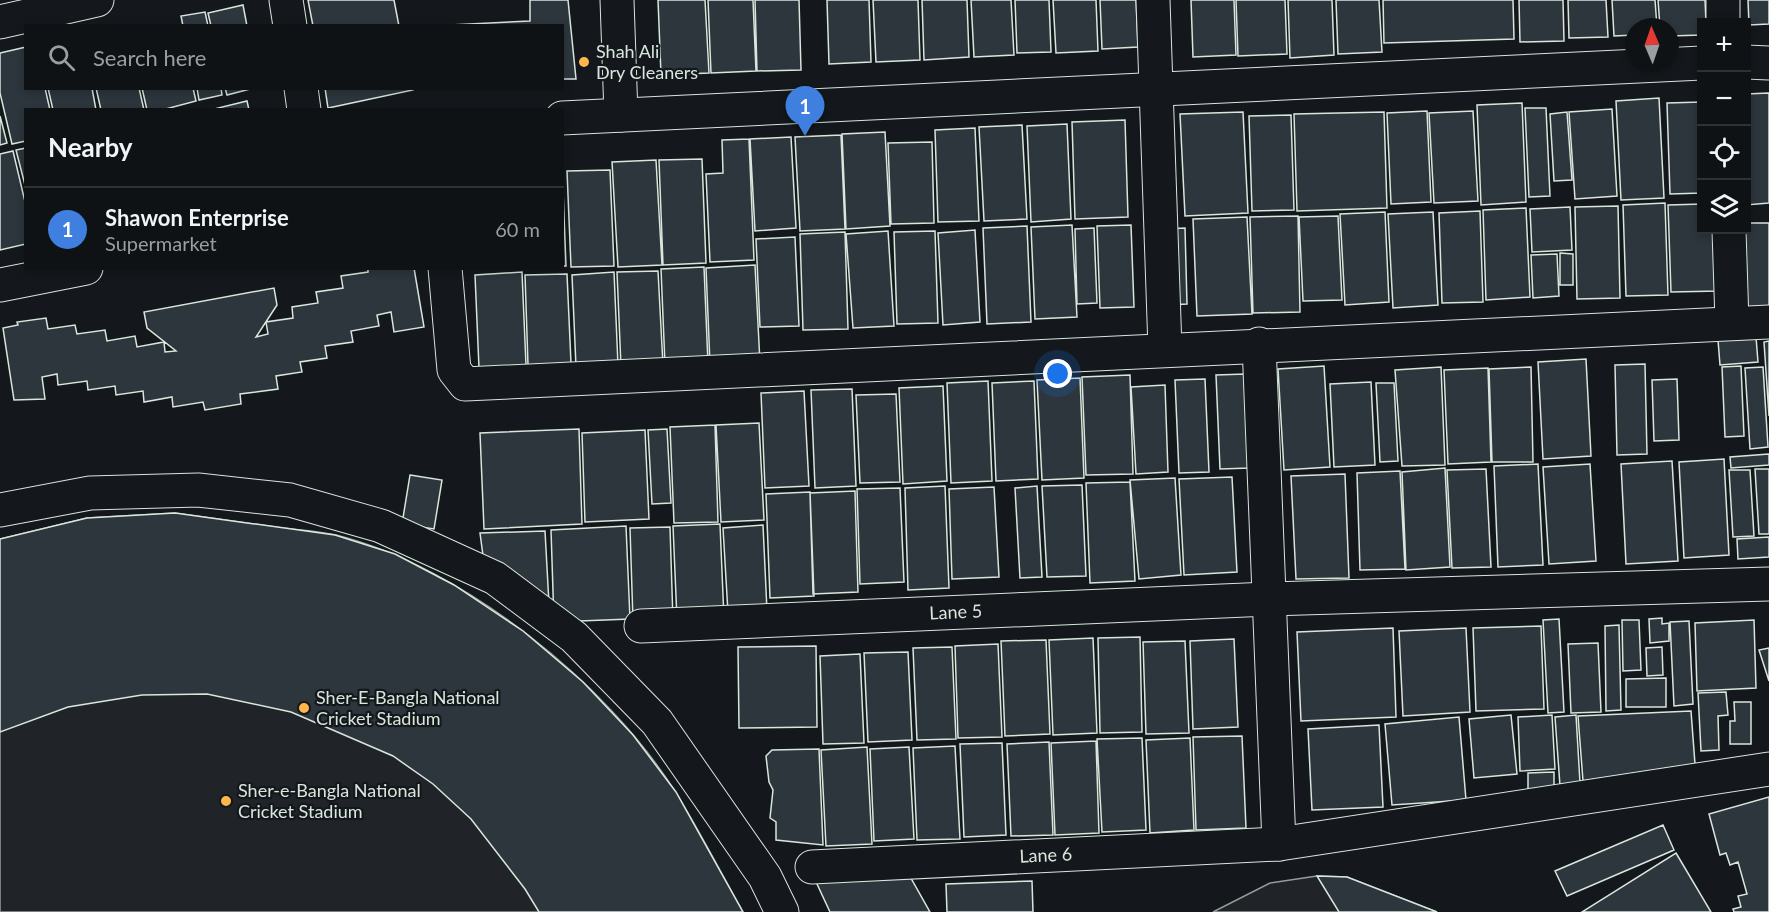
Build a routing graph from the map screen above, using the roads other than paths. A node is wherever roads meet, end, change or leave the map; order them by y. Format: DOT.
graph roads {
  1 [pos="97,0"];
  2 [pos="286,0"];
  3 [pos="617,0"];
  4 [pos="1152,0"];
  5 [pos="1723,0"];
  6 [pos="1723,18"];
  7 [pos="0,22"];
  8 [pos="290,24"];
  9 [pos="1751,62"];
  10 [pos="1697,63"];
  11 [pos="1769,63"];
  12 [pos="1154,89"];
  13 [pos="301,90"];
  14 [pos="304,108"];
  15 [pos="621,115"];
  16 [pos="564,118"];
  17 [pos="1729,234"];
  18 [pos="76,270"];
  19 [pos="445,270"];
  20 [pos="0,285"];
  21 [pos="1732,322"];
  22 [pos="1769,322"];
  23 [pos="1259,344"];
  24 [pos="1165,349"];
  25 [pos="0,510"];
  26 [pos="1769,584"];
  27 [pos="1269,599"];
  28 [pos="641,626"];
  29 [pos="1769,769"];
  30 [pos="1279,844"];
  31 [pos="812,867"];
  32 [pos="782,912"];
  1 -- 7 [label="street"];
  2 -- 8 [label="street"];
  3 -- 15 [label="street"];
  4 -- 12 [label="street"];
  5 -- 6 [label="street"];
  9 -- 11 [label="street"];
  10 -- 12 [label="street"];
  12 -- 15 [label="street"];
  12 -- 24 [label="street"];
  13 -- 14 [label="street"];
  15 -- 16 [label="street"];
  17 -- 21 [label="street"];
  18 -- 20 [label="street"];
  19 -- 24 [label="street"];
  21 -- 22 [label="street"];
  21 -- 23 [label="street"];
  23 -- 24 [label="street"];
  23 -- 27 [label="street"];
  25 -- 32 [label="street"];
  26 -- 27 [label="street, Lane 5"];
  27 -- 28 [label="street, Lane 5"];
  27 -- 30 [label="street"];
  29 -- 30 [label="street, Lane 6"];
  30 -- 31 [label="street, Lane 6"];
}
